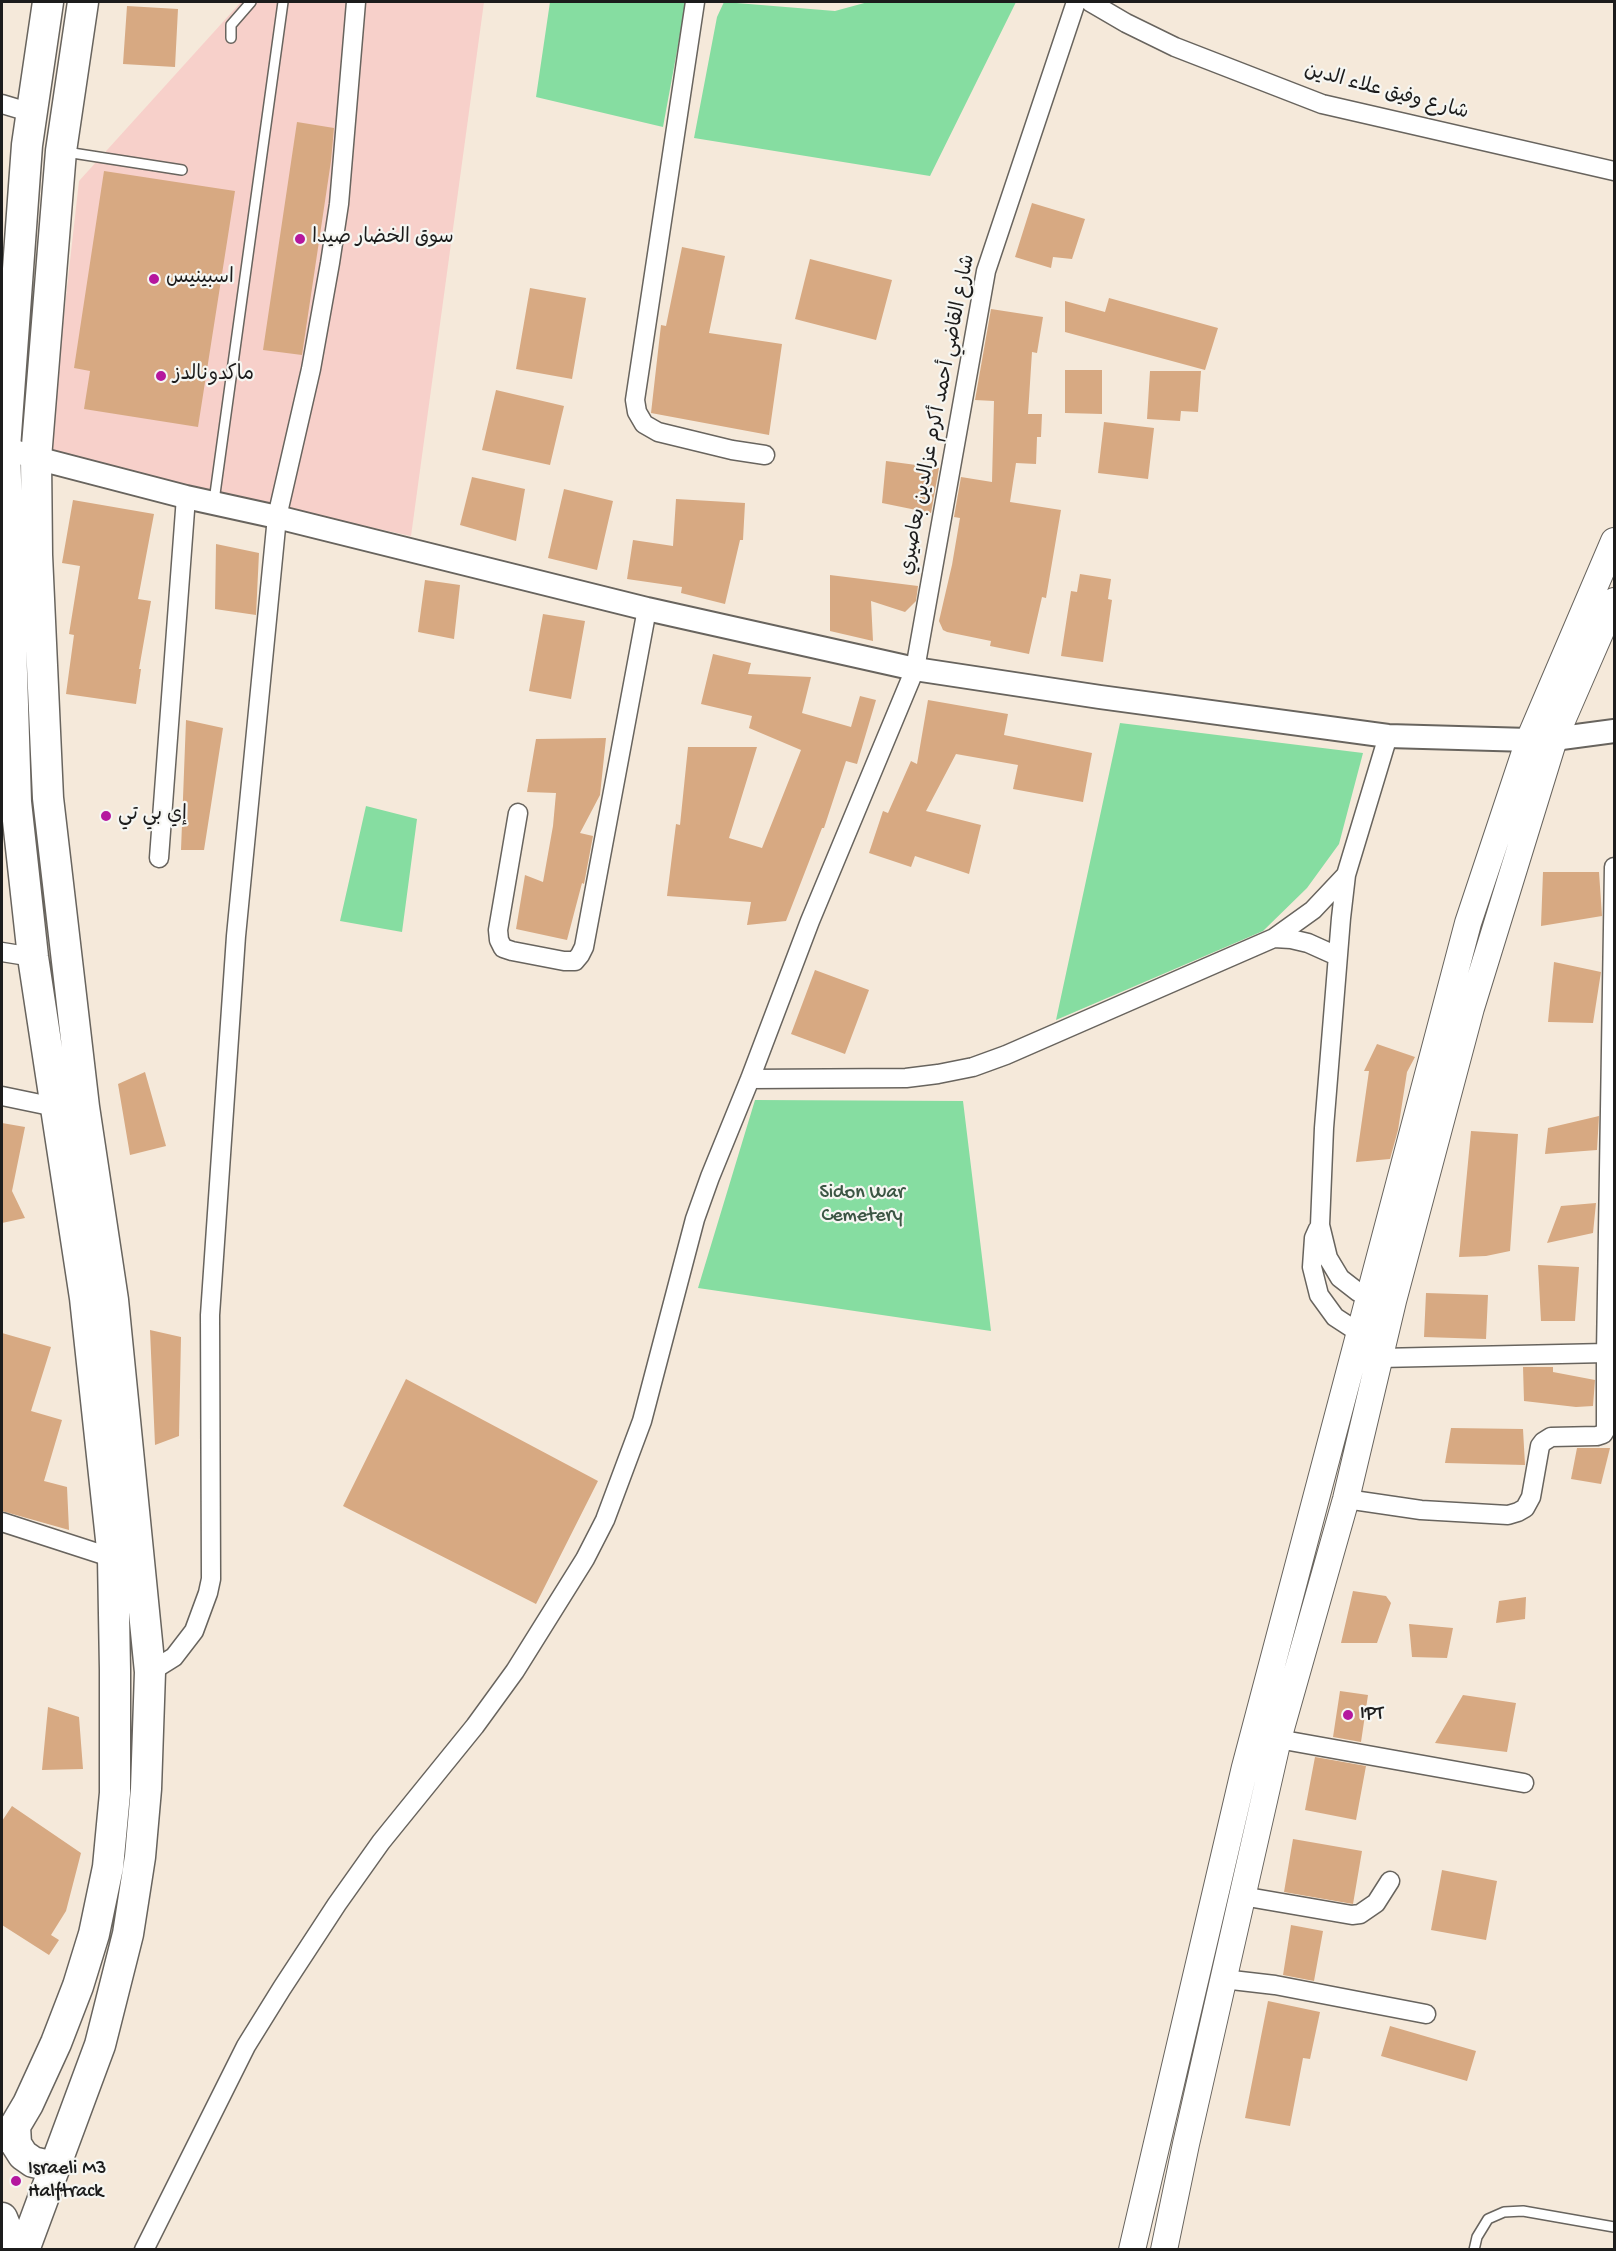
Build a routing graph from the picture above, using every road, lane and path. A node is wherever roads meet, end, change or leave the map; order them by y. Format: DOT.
graph roads {
  1 [pos="48,2"];
  2 [pos="83,2"];
  3 [pos="251,2"];
  4 [pos="283,2"];
  5 [pos="356,2"];
  6 [pos="694,2"];
  7 [pos="1076,2"];
  8 [pos="1090,2"];
  9 [pos="231,38"];
  10 [pos="2,104"];
  11 [pos="32,113"];
  12 [pos="61,151"];
  13 [pos="182,170"];
  14 [pos="1614,171"];
  15 [pos="3,447"];
  16 [pos="765,455"];
  17 [pos="36,458"];
  18 [pos="186,497"];
  19 [pos="214,502"];
  20 [pos="277,517"];
  21 [pos="1614,541"];
  22 [pos="5,573"];
  23 [pos="1614,601"];
  24 [pos="646,609"];
  25 [pos="915,669"];
  26 [pos="1614,730"];
  27 [pos="1388,736"];
  28 [pos="1542,740"];
  29 [pos="518,813"];
  30 [pos="159,858"];
  31 [pos="1614,867"];
  32 [pos="1346,874"];
  33 [pos="1274,938"];
  34 [pos="2,952"];
  35 [pos="1337,956"];
  36 [pos="33,957"];
  37 [pos="750,1079"];
  38 [pos="2,1096"];
  39 [pos="55,1107"];
  40 [pos="1320,1225"];
  41 [pos="1611,1246"];
  42 [pos="1381,1298"];
  43 [pos="1358,1332"];
  44 [pos="1382,1348"];
  45 [pos="1606,1353"];
  46 [pos="1346,1499"];
  47 [pos="2,1522"];
  48 [pos="113,1558"];
  49 [pos="150,1671"];
  50 [pos="1278,1738"];
  51 [pos="1243,1774"];
  52 [pos="1269,1781"];
  53 [pos="1524,1783"];
  54 [pos="1390,1881"];
  55 [pos="1242,1896"];
  56 [pos="1223,1979"];
  57 [pos="1426,2014"];
  58 [pos="8,2132"];
  59 [pos="1158,2136"];
  60 [pos="1186,2144"];
  61 [pos="58,2161"];
  62 [pos="2,2217"];
  63 [pos="1614,2227"];
  64 [pos="15,2250"];
  65 [pos="24,2250"];
  66 [pos="144,2250"];
  67 [pos="1132,2250"];
  68 [pos="1164,2250"];
  69 [pos="1474,2250"];
  1 -- 11 [label="highway"];
  2 -- 12 [label="highway"];
  3 -- 9 [label="lane"];
  4 -- 19 [label="lane"];
  5 -- 20 [label="street"];
  6 -- 16 [label="street"];
  7 -- 25 [label="street, شارع القاضي أحمد أكرم عزالدين بعاصيري"];
  8 -- 14 [label="street, شارع وفيق علاء الدين"];
  10 -- 11 [label="street"];
  11 -- 15 [label="highway"];
  12 -- 13 [label="lane"];
  12 -- 17 [label="highway"];
  15 -- 17 [label="street"];
  15 -- 22 [label="highway"];
  17 -- 18 [label="street"];
  17 -- 49 [label="highway"];
  18 -- 19 [label="street"];
  18 -- 30 [label="street"];
  19 -- 20 [label="street"];
  20 -- 24 [label="street"];
  20 -- 49 [label="street"];
  21 -- 28 [label="main road"];
  22 -- 36 [label="highway"];
  23 -- 28 [label="main road"];
  24 -- 25 [label="street"];
  24 -- 29 [label="street"];
  25 -- 27 [label="street"];
  25 -- 37 [label="street, شارع القاضي أحمد أكرم عزالدين بعاصيري"];
  26 -- 28 [label="street"];
  27 -- 28 [label="street"];
  27 -- 32 [label="street"];
  28 -- 42 [label="main road"];
  31 -- 41 [label="street"];
  32 -- 33 [label="street"];
  32 -- 35 [label="street"];
  33 -- 35 [label="street"];
  33 -- 37 [label="street"];
  34 -- 36 [label="street"];
  35 -- 40 [label="street"];
  36 -- 39 [label="highway"];
  37 -- 66 [label="street, شارع القاضي أحمد أكرم عزالدين بعاصيري"];
  38 -- 39 [label="street"];
  39 -- 48 [label="highway"];
  40 -- 42 [label="street"];
  40 -- 43 [label="street"];
  41 -- 45 [label="street"];
  42 -- 43 [label="main road"];
  42 -- 44 [label="main road"];
  43 -- 44 [label="street"];
  43 -- 51 [label="main road"];
  44 -- 45 [label="street"];
  44 -- 46 [label="main road"];
  45 -- 46 [label="street"];
  46 -- 50 [label="main road"];
  47 -- 48 [label="street"];
  48 -- 58 [label="highway"];
  49 -- 61 [label="highway"];
  50 -- 52 [label="main road"];
  50 -- 53 [label="street"];
  51 -- 52 [label="main road"];
  51 -- 59 [label="main road"];
  52 -- 55 [label="main road"];
  54 -- 55 [label="street"];
  55 -- 56 [label="main road"];
  56 -- 57 [label="street"];
  56 -- 60 [label="main road"];
  58 -- 61 [label="highway"];
  59 -- 60 [label="main road"];
  59 -- 67 [label="main road"];
  60 -- 68 [label="main road"];
  61 -- 65 [label="highway"];
  62 -- 64 [label="highway"];
  63 -- 69 [label="lane"];
}
